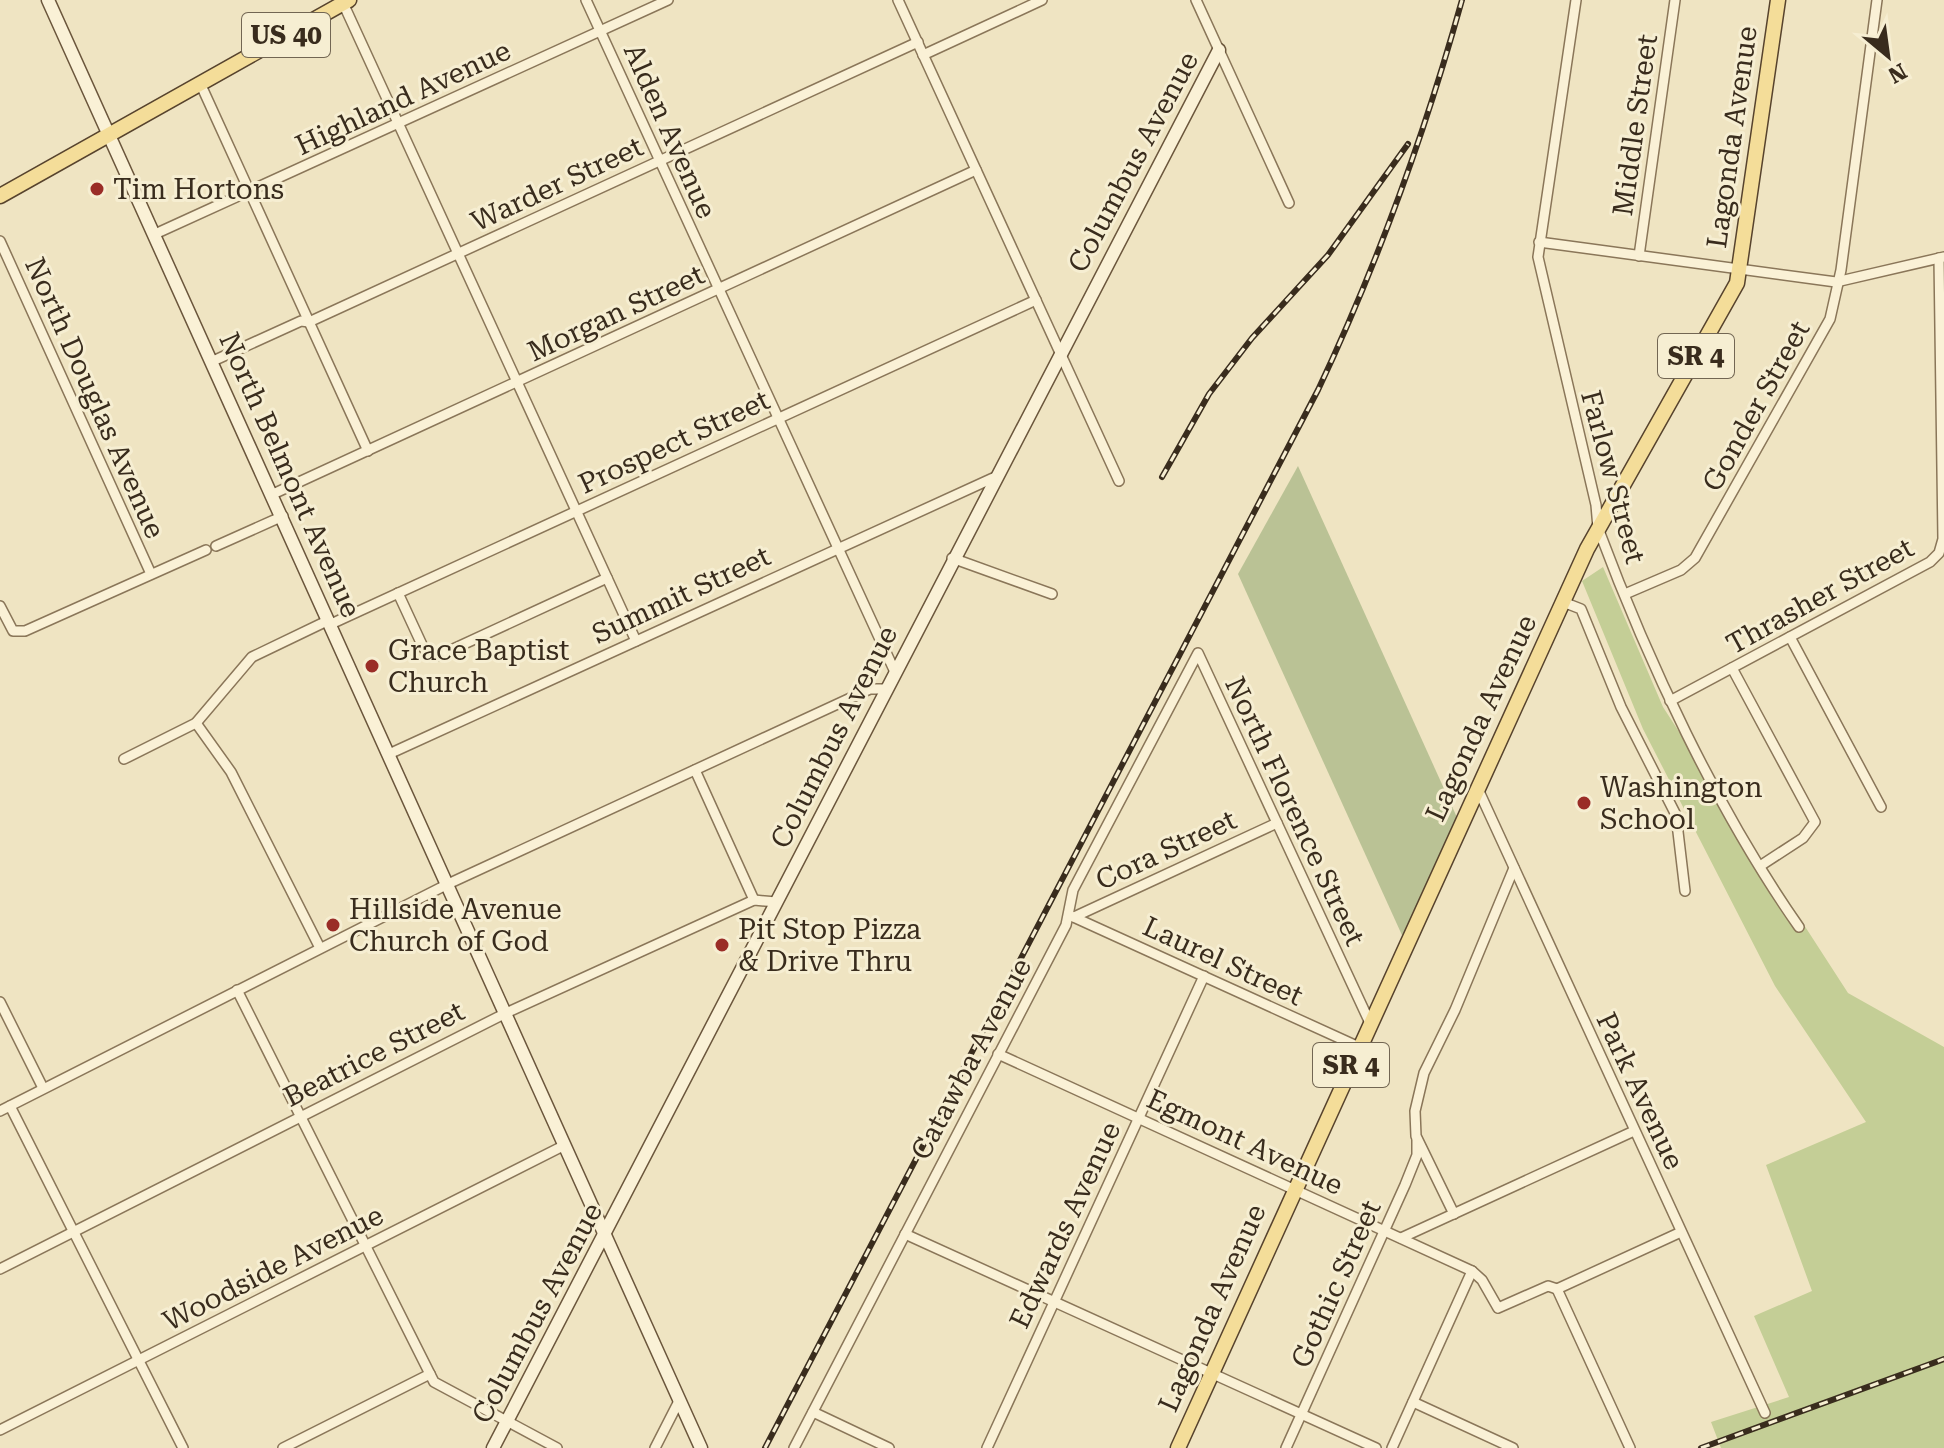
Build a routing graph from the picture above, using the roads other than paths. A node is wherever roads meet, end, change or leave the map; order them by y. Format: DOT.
graph roads {
  1 [pos="48,0"];
  2 [pos="586,0"];
  3 [pos="668,0"];
  4 [pos="898,0"];
  5 [pos="1042,0"];
  6 [pos="1196,0"];
  7 [pos="1576,0"];
  8 [pos="1675,0"];
  9 [pos="1778,0"];
  10 [pos="1877,0"];
  11 [pos="346,2"];
  12 [pos="600,31"];
  13 [pos="918,42"];
  14 [pos="1219,50"];
  15 [pos="923,55"];
  16 [pos="200,83"];
  17 [pos="398,124"];
  18 [pos="110,134"];
  19 [pos="660,161"];
  20 [pos="976,170"];
  21 [pos="249,192"];
  22 [pos="0,196"];
  23 [pos="1289,203"];
  24 [pos="155,234"];
  25 [pos="0,241"];
  26 [pos="1539,242"];
  27 [pos="458,254"];
  28 [pos="1639,256"];
  29 [pos="1942,257"];
  30 [pos="1739,270"];
  31 [pos="1836,282"];
  32 [pos="718,290"];
  33 [pos="1036,300"];
  34 [pos="309,322"];
  35 [pos="1060,353"];
  36 [pos="213,361"];
  37 [pos="517,383"];
  38 [pos="779,419"];
  39 [pos="368,451"];
  40 [pos="993,478"];
  41 [pos="1119,481"];
  42 [pos="273,494"];
  43 [pos="576,512"];
  44 [pos="283,516"];
  45 [pos="1598,528"];
  46 [pos="838,548"];
  47 [pos="952,558"];
  48 [pos="151,574"];
  49 [pos="607,578"];
  50 [pos="398,593"];
  51 [pos="1052,594"];
  52 [pos="1625,594"];
  53 [pos="1563,602"];
  54 [pos="0,606"];
  55 [pos="328,622"];
  56 [pos="1790,637"];
  57 [pos="636,641"];
  58 [pos="1732,668"];
  59 [pos="895,672"];
  60 [pos="886,689"];
  61 [pos="1180,689"];
  62 [pos="1670,701"];
  63 [pos="196,723"];
  64 [pos="389,754"];
  65 [pos="124,759"];
  66 [pos="695,770"];
  67 [pos="1477,787"];
  68 [pos="1881,807"];
  69 [pos="1277,823"];
  70 [pos="1760,866"];
  71 [pos="1514,868"];
  72 [pos="448,884"];
  73 [pos="1685,891"];
  74 [pos="754,900"];
  75 [pos="776,902"];
  76 [pos="1071,916"];
  77 [pos="1799,927"];
  78 [pos="320,948"];
  79 [pos="1204,976"];
  80 [pos="237,990"];
  81 [pos="0,1002"];
  82 [pos="506,1013"];
  83 [pos="1370,1023"];
  84 [pos="1359,1047"];
  85 [pos="998,1054"];
  86 [pos="43,1088"];
  87 [pos="5,1108"];
  88 [pos="301,1116"];
  89 [pos="1138,1118"];
  90 [pos="1634,1131"];
  91 [pos="1416,1136"];
  92 [pos="565,1145"];
  93 [pos="1295,1189"];
  94 [pos="1454,1214"];
  95 [pos="1384,1230"];
  96 [pos="74,1232"];
  97 [pos="1681,1232"];
  98 [pos="605,1234"];
  99 [pos="905,1234"];
  100 [pos="1401,1238"];
  101 [pos="366,1246"];
  102 [pos="0,1269"];
  103 [pos="1472,1271"];
  104 [pos="1557,1289"];
  105 [pos="1055,1301"];
  106 [pos="139,1360"];
  107 [pos="1212,1373"];
  108 [pos="430,1374"];
  109 [pos="679,1401"];
  110 [pos="1413,1402"];
  111 [pos="813,1412"];
  112 [pos="1765,1413"];
  113 [pos="1302,1414"];
  114 [pos="506,1422"];
  115 [pos="0,1430"];
  116 [pos="183,1448"];
  117 [pos="283,1448"];
  118 [pos="493,1448"];
  119 [pos="557,1448"];
  120 [pos="655,1448"];
  121 [pos="701,1448"];
  122 [pos="794,1448"];
  123 [pos="889,1448"];
  124 [pos="987,1448"];
  125 [pos="1178,1448"];
  126 [pos="1286,1448"];
  127 [pos="1376,1448"];
  128 [pos="1392,1448"];
  129 [pos="1513,1448"];
  130 [pos="1630,1448"];
  1 -- 18 [label="street, North Belmont Avenue"];
  2 -- 12 [label="street, Alden Avenue"];
  3 -- 12 [label="street, Highland Avenue"];
  4 -- 13 [label="street"];
  5 -- 15 [label="street"];
  6 -- 14 [label="street"];
  7 -- 26 [label="street, Farlow Street"];
  8 -- 28 [label="street, Middle Street"];
  9 -- 30 [label="main road, Lagonda Avenue / SR 4"];
  10 -- 31 [label="street, Gonder Street"];
  11 -- 16 [label="main road, US 40"];
  11 -- 17 [label="street"];
  12 -- 17 [label="street, Highland Avenue"];
  12 -- 19 [label="street, Alden Avenue"];
  13 -- 15 [label="street"];
  13 -- 19 [label="street, Warder Street"];
  14 -- 23 [label="street"];
  14 -- 35 [label="street, Columbus Avenue"];
  15 -- 20 [label="street"];
  16 -- 18 [label="main road, US 40"];
  16 -- 21 [label="street"];
  17 -- 21 [label="street, Highland Avenue"];
  17 -- 27 [label="street"];
  18 -- 22 [label="main road, US 40"];
  18 -- 24 [label="street, North Belmont Avenue"];
  19 -- 27 [label="street, Warder Street"];
  19 -- 32 [label="street, Alden Avenue"];
  20 -- 32 [label="street, Morgan Street"];
  20 -- 33 [label="street"];
  21 -- 24 [label="street, Highland Avenue"];
  21 -- 34 [label="street"];
  24 -- 36 [label="street, North Belmont Avenue"];
  25 -- 48 [label="street, North Douglas Avenue"];
  26 -- 28 [label="street"];
  26 -- 45 [label="street, Farlow Street"];
  27 -- 34 [label="street, Warder Street"];
  27 -- 37 [label="street"];
  28 -- 30 [label="street"];
  29 -- 31 [label="street"];
  29 -- 56 [label="street, Thrasher Street"];
  30 -- 31 [label="street"];
  30 -- 45 [label="main road, Lagonda Avenue / SR 4"];
  31 -- 52 [label="street, Gonder Street"];
  32 -- 37 [label="street, Morgan Street"];
  32 -- 38 [label="street, Alden Avenue"];
  33 -- 35 [label="street"];
  33 -- 38 [label="street, Prospect Street"];
  34 -- 36 [label="street, Warder Street"];
  34 -- 39 [label="street"];
  35 -- 40 [label="street, Columbus Avenue"];
  35 -- 41 [label="street"];
  36 -- 42 [label="street, North Belmont Avenue"];
  37 -- 39 [label="street, Morgan Street"];
  37 -- 43 [label="street"];
  38 -- 43 [label="street, Prospect Street"];
  38 -- 46 [label="street, Alden Avenue"];
  39 -- 42 [label="street, Morgan Street"];
  40 -- 46 [label="street, Summit Street"];
  40 -- 47 [label="street, Columbus Avenue"];
  42 -- 44 [label="street, North Belmont Avenue"];
  43 -- 49 [label="street"];
  43 -- 50 [label="street, Prospect Street"];
  44 -- 48 [label="street"];
  44 -- 55 [label="street, North Belmont Avenue"];
  45 -- 52 [label="street, Farlow Street"];
  45 -- 53 [label="main road, Lagonda Avenue / SR 4"];
  46 -- 57 [label="street, Summit Street"];
  46 -- 59 [label="street, Alden Avenue"];
  47 -- 51 [label="street"];
  47 -- 59 [label="street, Columbus Avenue"];
  48 -- 54 [label="street"];
  49 -- 50 [label="street"];
  49 -- 57 [label="street"];
  50 -- 55 [label="street, Prospect Street"];
  52 -- 62 [label="street, Farlow Street"];
  53 -- 67 [label="main road, Lagonda Avenue / SR 4"];
  53 -- 73 [label="street"];
  55 -- 63 [label="street, Prospect Street"];
  55 -- 64 [label="street, North Belmont Avenue"];
  56 -- 58 [label="street, Thrasher Street"];
  56 -- 68 [label="street"];
  57 -- 64 [label="street, Summit Street"];
  58 -- 62 [label="street, Thrasher Street"];
  58 -- 70 [label="street"];
  59 -- 60 [label="street, Columbus Avenue"];
  60 -- 66 [label="street"];
  60 -- 75 [label="street, Columbus Avenue"];
  61 -- 69 [label="street, North Florence Street"];
  61 -- 76 [label="street, Catawba Avenue"];
  62 -- 70 [label="street, Farlow Street"];
  63 -- 65 [label="street"];
  63 -- 78 [label="street"];
  64 -- 72 [label="street, North Belmont Avenue"];
  66 -- 72 [label="street"];
  66 -- 74 [label="street"];
  67 -- 71 [label="street, Park Avenue"];
  67 -- 83 [label="main road, Lagonda Avenue / SR 4"];
  69 -- 76 [label="street, Cora Street"];
  69 -- 83 [label="street, North Florence Street"];
  70 -- 77 [label="street, Farlow Street"];
  71 -- 90 [label="street, Park Avenue"];
  71 -- 91 [label="street, Gothic Street"];
  72 -- 78 [label="street"];
  72 -- 82 [label="street, North Belmont Avenue"];
  74 -- 75 [label="street, Beatrice Street"];
  74 -- 82 [label="street, Beatrice Street"];
  75 -- 98 [label="street, Columbus Avenue"];
  76 -- 79 [label="street, Laurel Street"];
  76 -- 85 [label="street, Catawba Avenue"];
  78 -- 80 [label="street"];
  79 -- 84 [label="street, Laurel Street"];
  79 -- 89 [label="street, Edwards Avenue"];
  80 -- 86 [label="street"];
  80 -- 88 [label="street"];
  81 -- 86 [label="street"];
  82 -- 88 [label="street, Beatrice Street"];
  82 -- 92 [label="street, North Belmont Avenue"];
  83 -- 84 [label="main road, Lagonda Avenue / SR 4"];
  84 -- 93 [label="main road, Lagonda Avenue / SR 4"];
  85 -- 89 [label="street, Egmont Avenue"];
  85 -- 99 [label="street, Catawba Avenue"];
  86 -- 87 [label="street"];
  87 -- 96 [label="street"];
  88 -- 96 [label="street, Beatrice Street"];
  88 -- 101 [label="street"];
  89 -- 93 [label="street, Egmont Avenue"];
  89 -- 105 [label="street, Edwards Avenue"];
  90 -- 94 [label="street"];
  90 -- 97 [label="street, Park Avenue"];
  91 -- 94 [label="street, Gothic Street"];
  91 -- 95 [label="street, Gothic Street"];
  92 -- 98 [label="street, North Belmont Avenue"];
  92 -- 101 [label="street, Woodside Avenue"];
  93 -- 95 [label="street, Egmont Avenue"];
  93 -- 107 [label="main road, Lagonda Avenue / SR 4"];
  94 -- 100 [label="street"];
  95 -- 100 [label="street, Egmont Avenue"];
  95 -- 113 [label="street, Gothic Street"];
  96 -- 102 [label="street, Beatrice Street"];
  96 -- 106 [label="street"];
  97 -- 104 [label="street"];
  97 -- 112 [label="street, Park Avenue"];
  98 -- 109 [label="street, North Belmont Avenue"];
  98 -- 114 [label="street, Columbus Avenue"];
  99 -- 105 [label="street"];
  99 -- 111 [label="street, Catawba Avenue"];
  100 -- 103 [label="street, Egmont Avenue"];
  101 -- 106 [label="street, Woodside Avenue"];
  101 -- 108 [label="street"];
  103 -- 104 [label="street"];
  103 -- 110 [label="street"];
  104 -- 130 [label="street"];
  105 -- 107 [label="street"];
  105 -- 124 [label="street, Edwards Avenue"];
  106 -- 115 [label="street, Woodside Avenue"];
  106 -- 116 [label="street"];
  107 -- 113 [label="street"];
  107 -- 125 [label="main road, Lagonda Avenue / SR 4"];
  108 -- 114 [label="street"];
  108 -- 117 [label="street"];
  109 -- 120 [label="street"];
  109 -- 121 [label="street, North Belmont Avenue"];
  110 -- 128 [label="street"];
  110 -- 129 [label="street"];
  111 -- 122 [label="street, Catawba Avenue"];
  111 -- 123 [label="street"];
  113 -- 126 [label="street, Gothic Street"];
  113 -- 127 [label="street"];
  114 -- 118 [label="street, Columbus Avenue"];
  114 -- 119 [label="street"];
}
